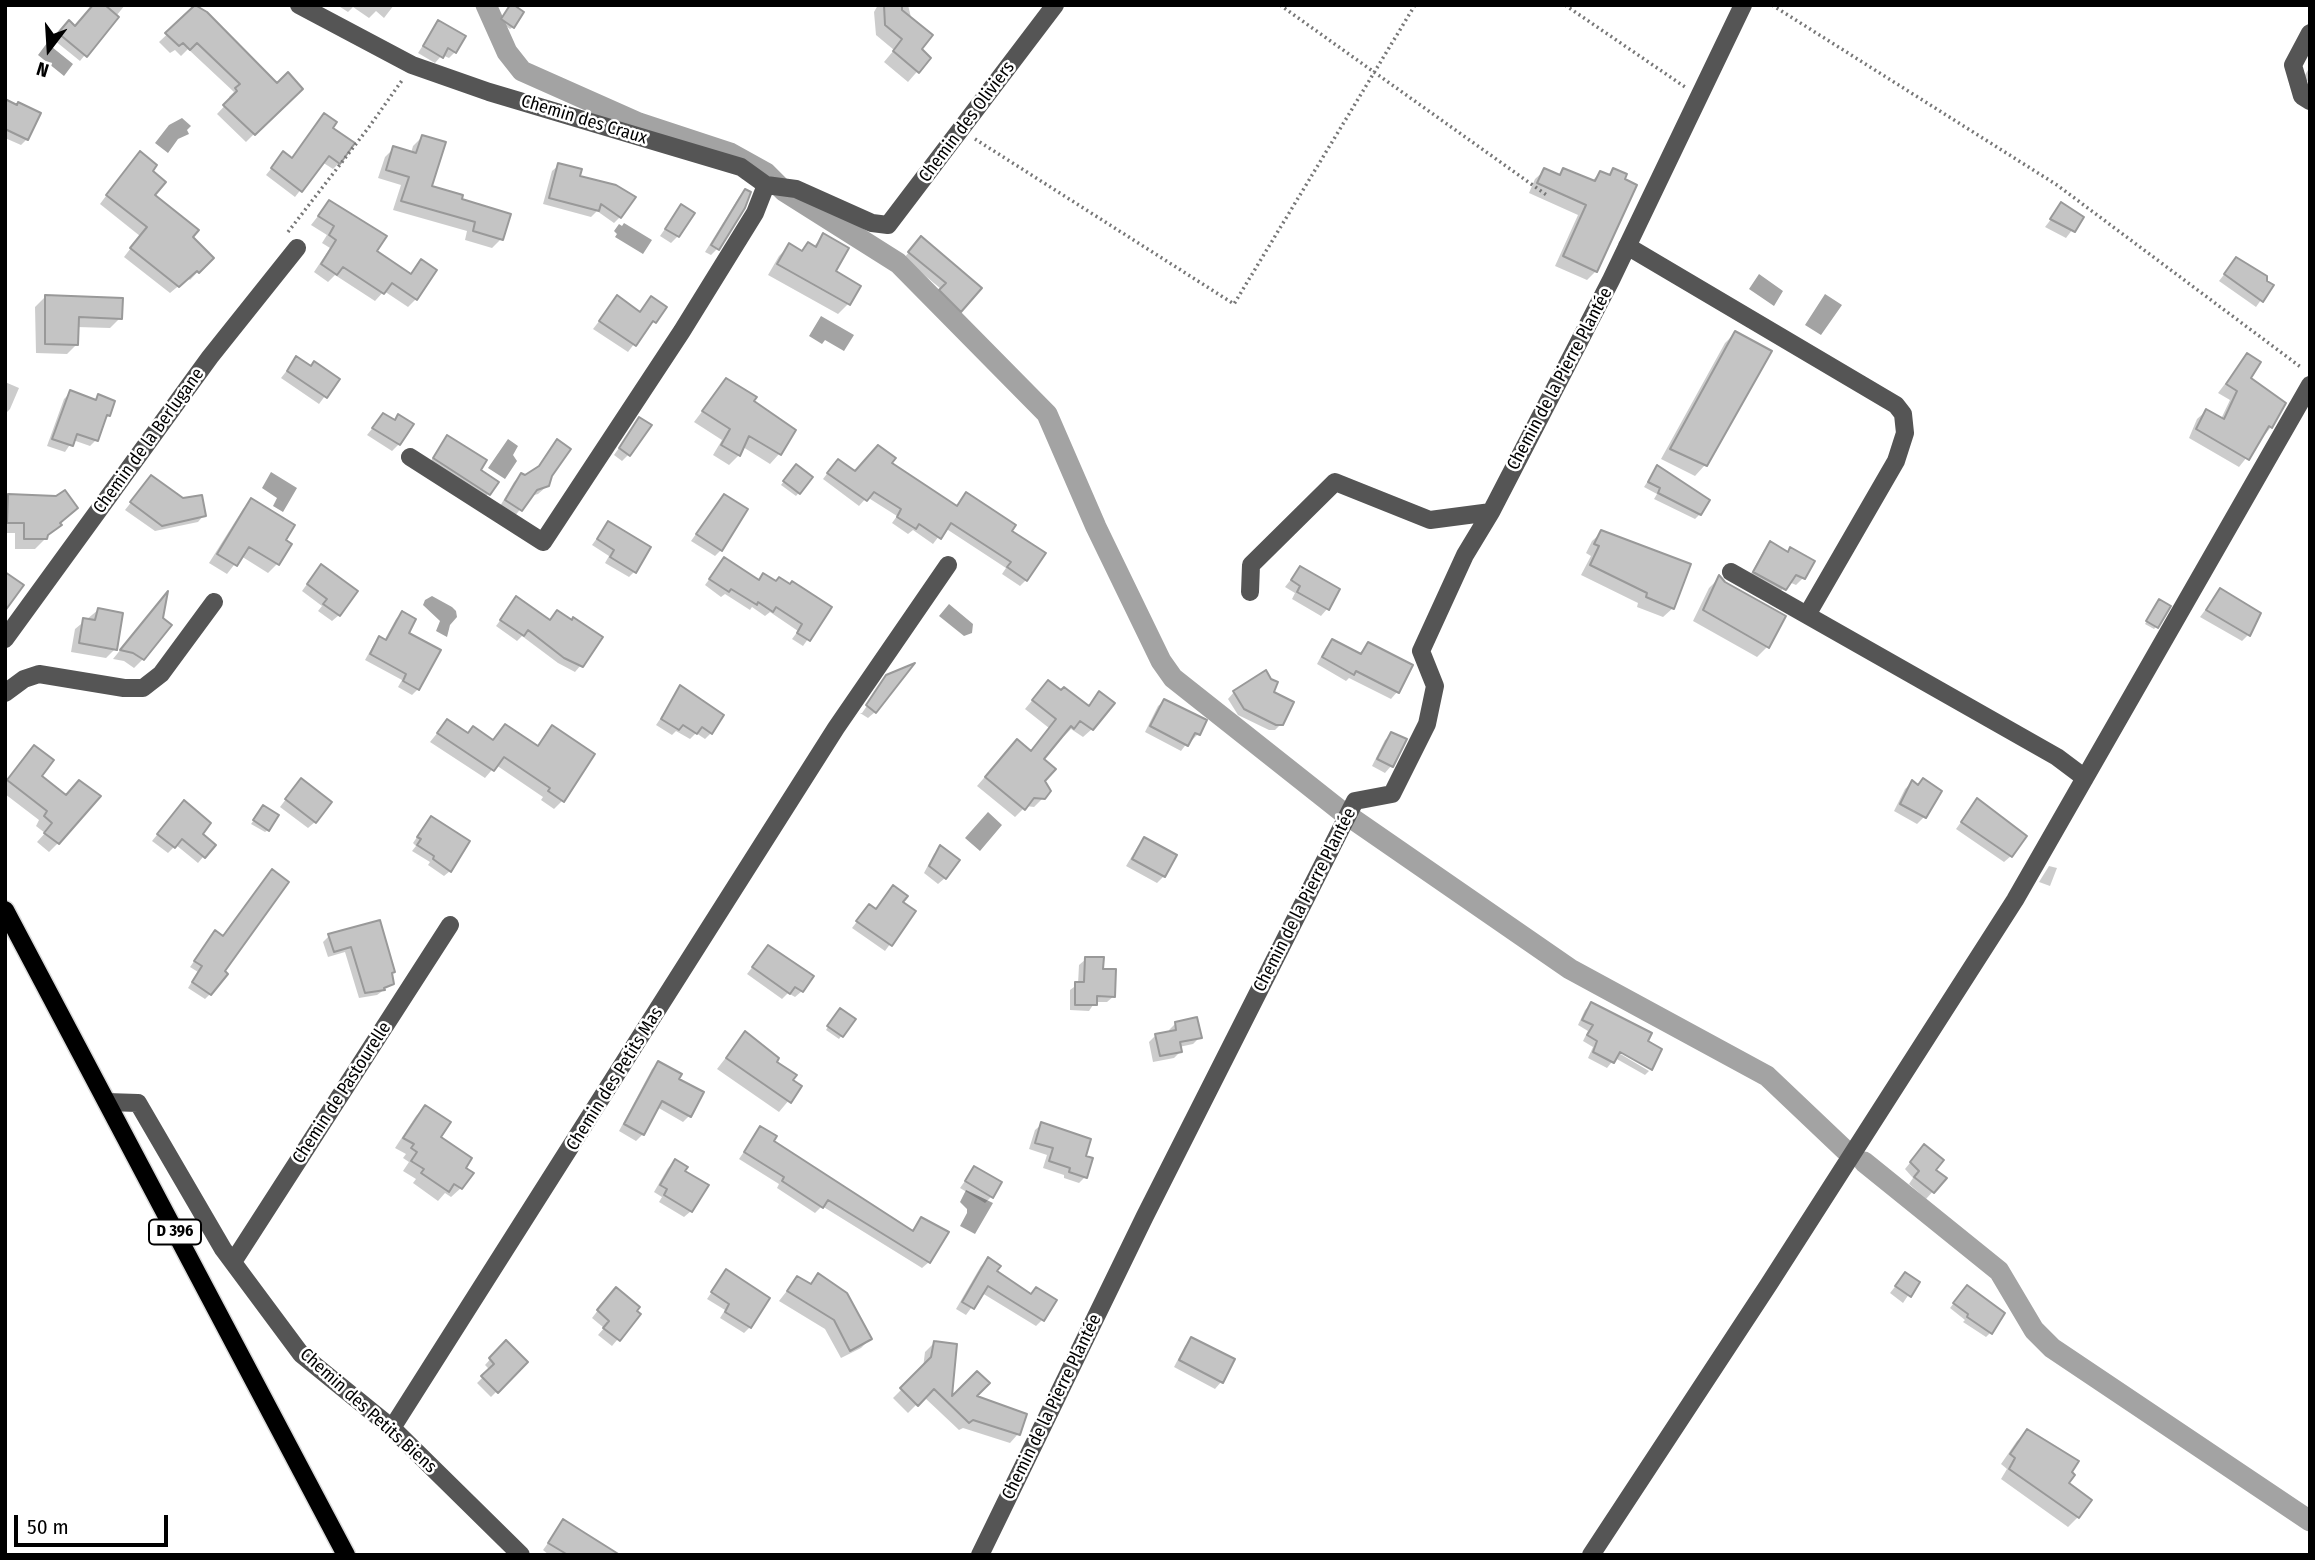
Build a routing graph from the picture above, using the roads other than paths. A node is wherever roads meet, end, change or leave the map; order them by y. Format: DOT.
graph roads {
  1 [pos="299,5"];
  2 [pos="1055,5"];
  3 [pos="1743,5"];
  4 [pos="2310,33"];
  5 [pos="2310,102"];
  6 [pos="766,185"];
  7 [pos="872,223"];
  8 [pos="291,242"];
  9 [pos="1627,246"];
  10 [pos="2310,385"];
  11 [pos="410,457"];
  12 [pos="1490,512"];
  13 [pos="948,565"];
  14 [pos="1731,572"];
  15 [pos="1250,592"];
  16 [pos="214,602"];
  17 [pos="1807,615"];
  18 [pos="5,639"];
  19 [pos="5,693"];
  20 [pos="2085,778"];
  21 [pos="5,910"];
  22 [pos="450,925"];
  23 [pos="107,1102"];
  24 [pos="233,1262"];
  25 [pos="392,1428"];
  26 [pos="1594,1553"];
  27 [pos="346,1555"];
  28 [pos="521,1555"];
  29 [pos="980,1555"];
  1 -- 6 [label="street, Chemin des Craux"];
  2 -- 7 [label="street, Chemin des Oliviers"];
  3 -- 9 [label="street, Chemin de la Pierre Plantée"];
  4 -- 5 [label="street"];
  6 -- 7 [label="street, Chemin des Craux"];
  6 -- 11 [label="street"];
  8 -- 18 [label="street, Chemin de la Berlugane"];
  9 -- 12 [label="street, Chemin de la Pierre Plantée"];
  9 -- 17 [label="street"];
  10 -- 20 [label="street"];
  12 -- 15 [label="street"];
  12 -- 29 [label="street, Chemin de la Pierre Plantée"];
  13 -- 25 [label="street, Chemin des Petits Mas"];
  14 -- 17 [label="street"];
  16 -- 19 [label="street"];
  17 -- 20 [label="street"];
  20 -- 26 [label="street"];
  21 -- 23 [label="main road, D 396"];
  22 -- 24 [label="street, Chemin de Pastourelle"];
  23 -- 24 [label="street, Chemin des Petits Biens"];
  23 -- 27 [label="main road, D 396"];
  24 -- 25 [label="street, Chemin des Petits Biens"];
  25 -- 28 [label="street, Chemin des Petits Biens"];
}
